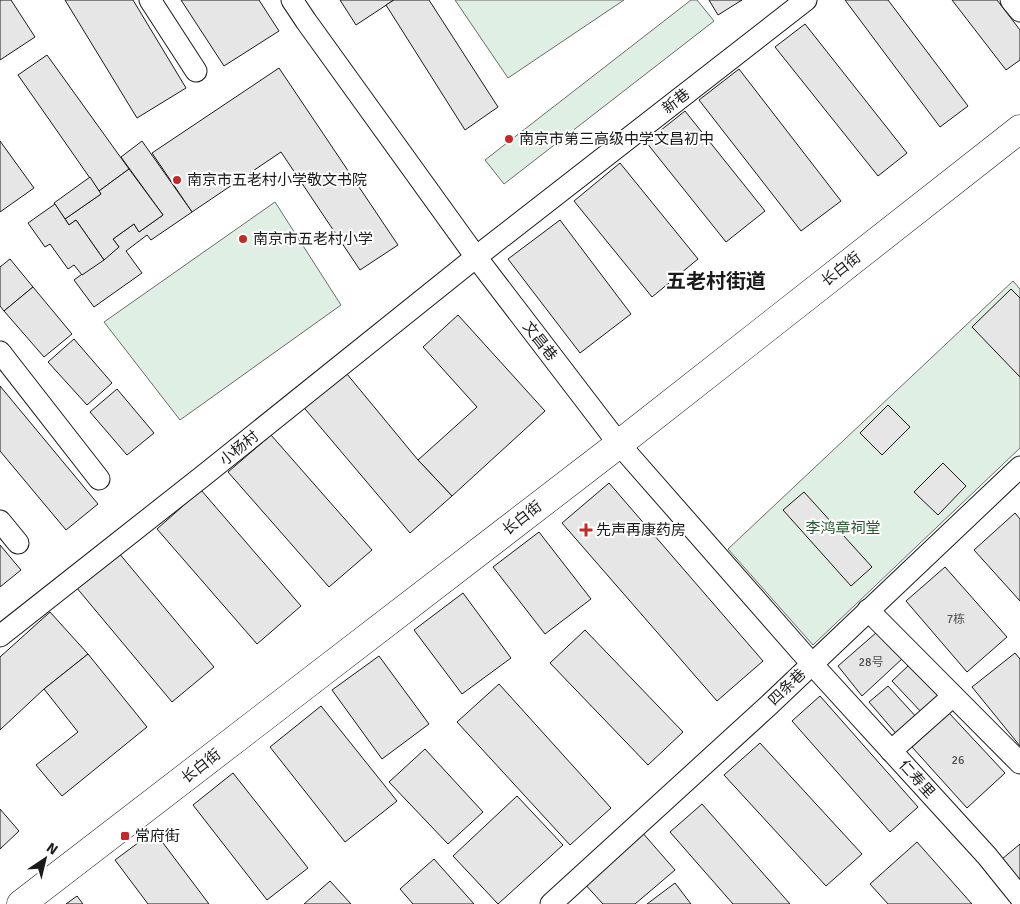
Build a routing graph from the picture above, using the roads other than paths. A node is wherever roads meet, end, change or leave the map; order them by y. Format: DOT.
graph roads {
  1 [pos="150,0"];
  2 [pos="806,0"];
  3 [pos="1011,0"];
  4 [pos="294,1"];
  5 [pos="1020,11"];
  6 [pos="196,71"];
  7 [pos="1020,129"];
  8 [pos="476,257"];
  9 [pos="0,352"];
  10 [pos="619,444"];
  11 [pos="1020,467"];
  12 [pos="99,479"];
  13 [pos="0,521"];
  14 [pos="18,543"];
  15 [pos="868,610"];
  16 [pos="0,636"];
  17 [pos="812,664"];
  18 [pos="953,696"];
  19 [pos="891,752"];
  20 [pos="1020,763"];
  21 [pos="1020,896"];
  22 [pos="21,904"];
  23 [pos="551,904"];
  1 -- 6 [label="street"];
  2 -- 8 [label="street, 新巷"];
  3 -- 5 [label="street"];
  4 -- 8 [label="street, 文昌巷"];
  7 -- 10 [label="street, 长白街"];
  8 -- 10 [label="street, 文昌巷"];
  8 -- 16 [label="street, 小杨村"];
  9 -- 12 [label="street"];
  10 -- 17 [label="street, 文昌巷"];
  10 -- 22 [label="street, 长白街"];
  11 -- 15 [label="street, 四条巷"];
  13 -- 14 [label="street"];
  15 -- 17 [label="street, 四条巷"];
  15 -- 18 [label="street"];
  17 -- 19 [label="street, 仁寿里"];
  17 -- 23 [label="street, 四条巷"];
  18 -- 19 [label="street"];
  18 -- 20 [label="street"];
  19 -- 21 [label="street, 仁寿里"];
}
